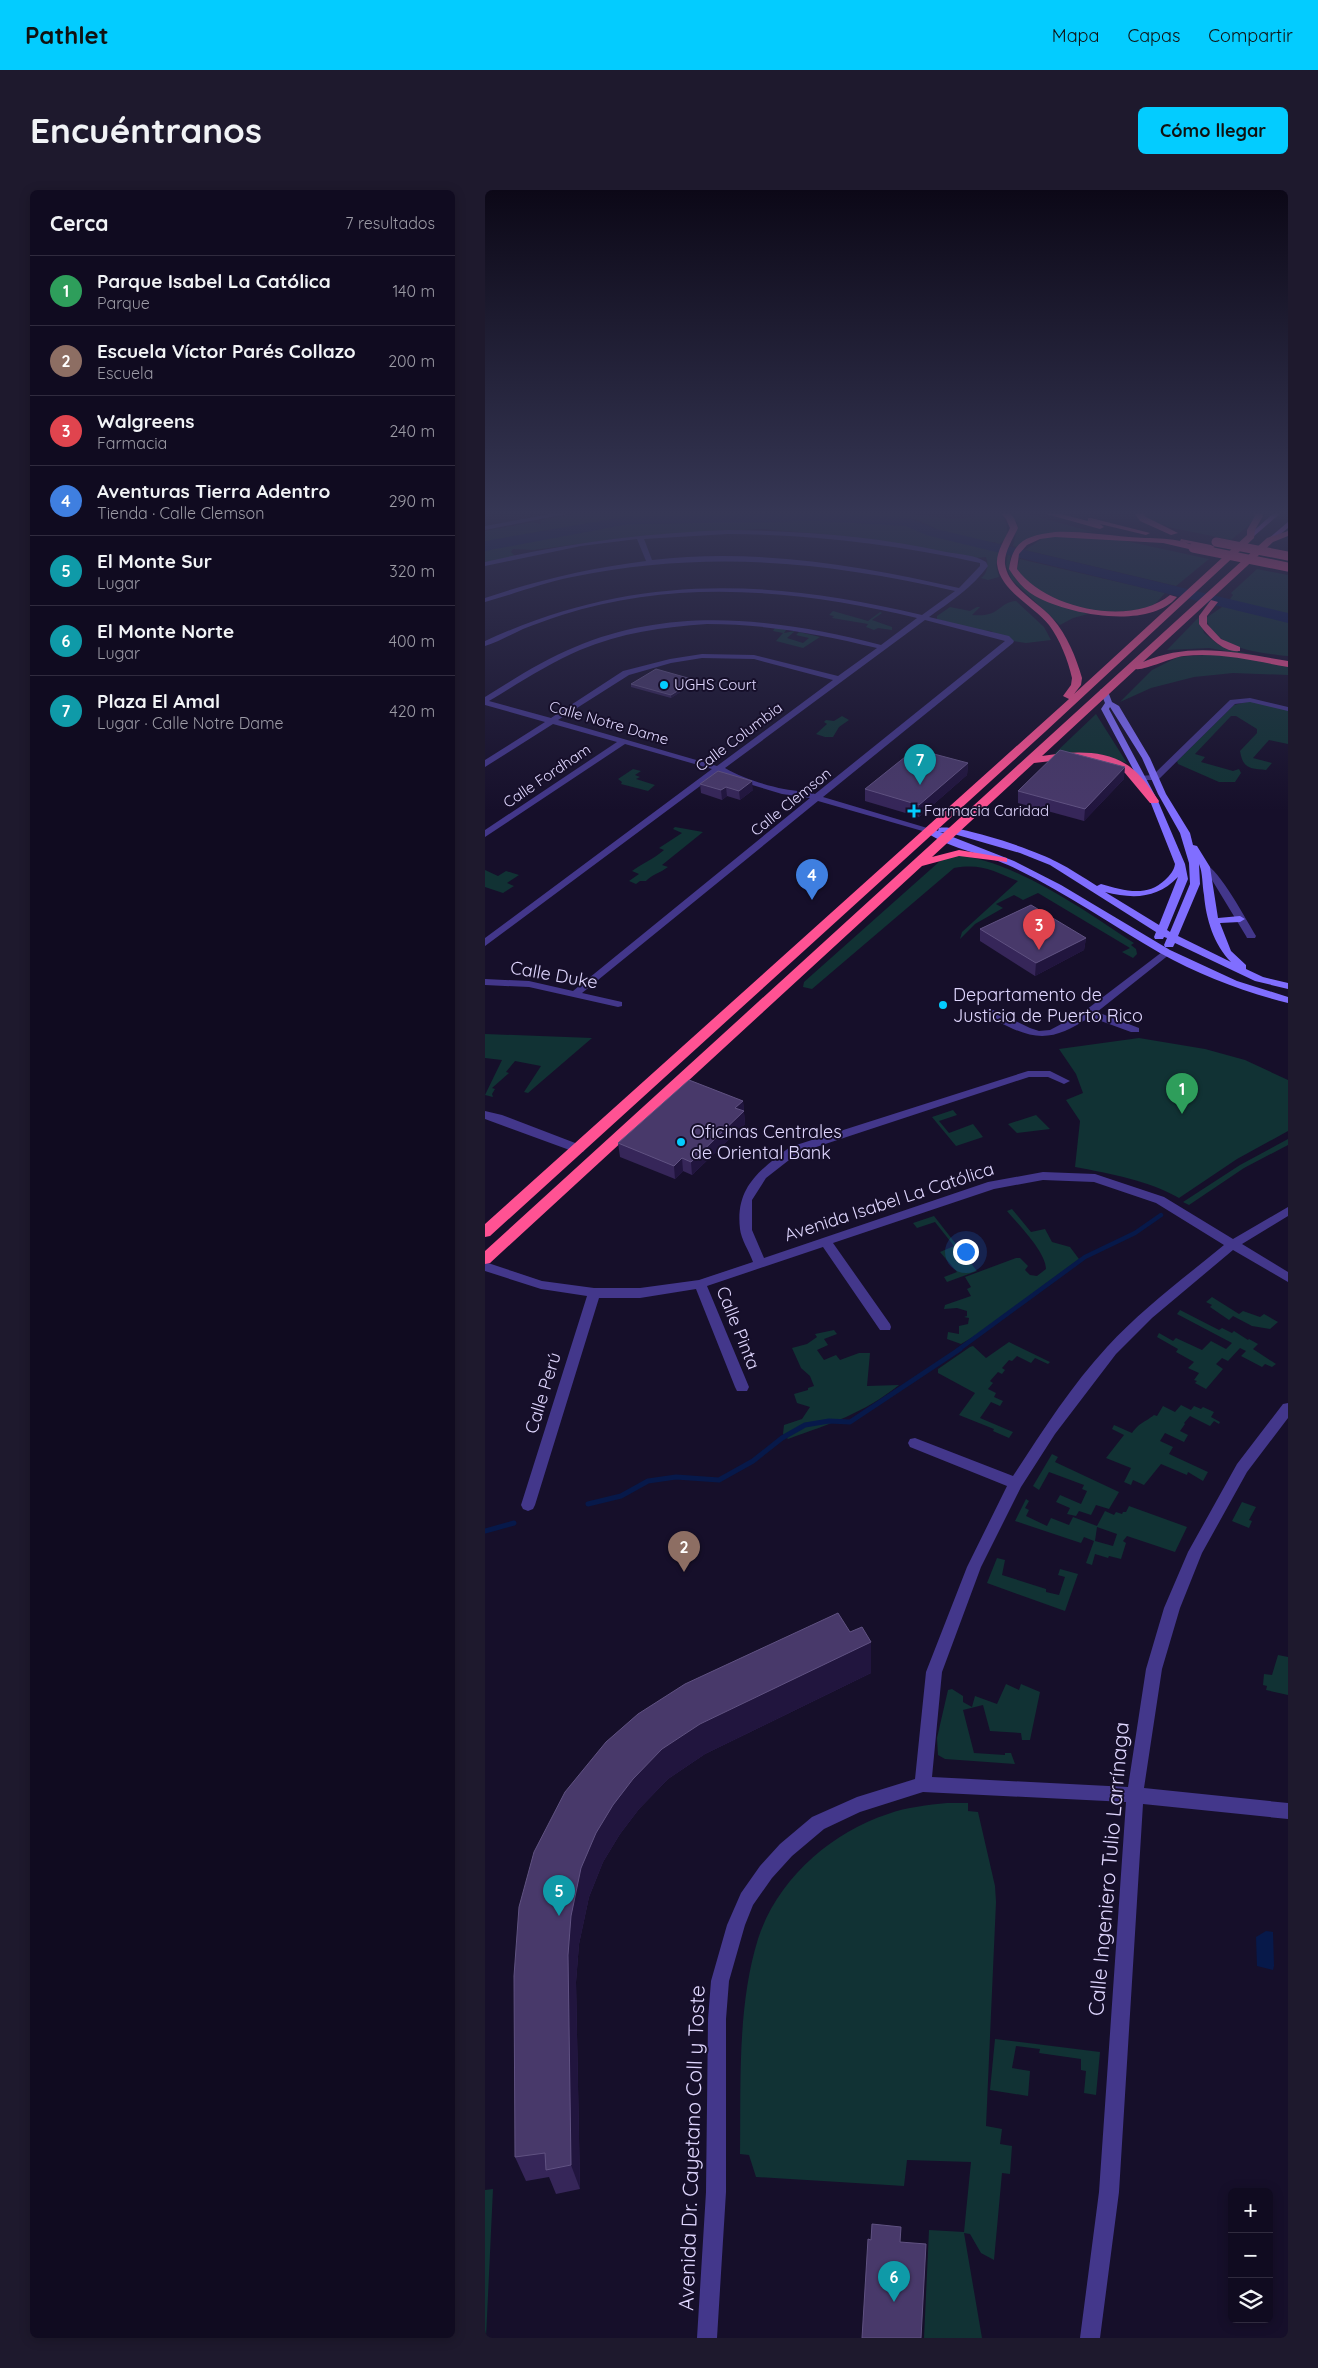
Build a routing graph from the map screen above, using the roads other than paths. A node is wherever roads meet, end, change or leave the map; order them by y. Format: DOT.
graph roads {
  1 [pos="573,610"];
  2 [pos="890,610"];
  3 [pos="934,610"];
  4 [pos="1041,610"];
  5 [pos="1089,610"];
  6 [pos="1150,610"];
  7 [pos="1170,610"];
  8 [pos="1202,610"];
  9 [pos="923,618"];
  10 [pos="1057,630"];
  11 [pos="485,644"];
  12 [pos="882,647"];
  13 [pos="1288,658"];
  14 [pos="1288,664"];
  15 [pos="839,678"];
  16 [pos="1117,680"];
  17 [pos="1091,682"];
  18 [pos="1104,691"];
  19 [pos="485,701"];
  20 [pos="1109,704"];
  21 [pos="1288,709"];
  22 [pos="553,721"];
  23 [pos="1042,728"];
  24 [pos="624,742"];
  25 [pos="1031,761"];
  26 [pos="485,764"];
  27 [pos="723,770"];
  28 [pos="1143,778"];
  29 [pos="1155,778"];
  30 [pos="818,798"];
  31 [pos="1155,801"];
  32 [pos="929,830"];
  33 [pos="1185,833"];
  34 [pos="485,834"];
  35 [pos="951,835"];
  36 [pos="1003,860"];
  37 [pos="1180,864"];
  38 [pos="917,865"];
  39 [pos="1205,867"];
  40 [pos="1079,880"];
  41 [pos="1240,919"];
  42 [pos="1218,921"];
  43 [pos="1161,931"];
  44 [pos="1251,936"];
  45 [pos="1173,938"];
  46 [pos="485,943"];
  47 [pos="1155,945"];
  48 [pos="1166,952"];
  49 [pos="1154,962"];
  50 [pos="1259,979"];
  51 [pos="485,982"];
  52 [pos="1288,986"];
  53 [pos="576,994"];
  54 [pos="1288,1000"];
  55 [pos="618,1004"];
  56 [pos="989,1012"];
  57 [pos="1089,1013"];
  58 [pos="1135,1030"];
  59 [pos="1064,1081"];
  60 [pos="485,1115"];
  61 [pos="579,1149"];
  62 [pos="1288,1212"];
  63 [pos="485,1232"];
  64 [pos="825,1241"];
  65 [pos="1231,1244"];
  66 [pos="485,1259"];
  67 [pos="760,1264"];
  68 [pos="485,1266"];
  69 [pos="1288,1278"];
  70 [pos="700,1284"];
  71 [pos="594,1293"];
  72 [pos="885,1327"];
  73 [pos="742,1387"];
  74 [pos="1288,1408"];
  75 [pos="915,1443"];
  76 [pos="1016,1483"];
  77 [pos="528,1505"];
  78 [pos="923,1784"];
  79 [pos="1135,1795"];
  80 [pos="1288,1811"];
  81 [pos="707,2338"];
  82 [pos="1090,2338"];
  1 -- 11 [label="street"];
  2 -- 9 [label="street"];
  3 -- 9 [label="street, Calle Columbia"];
  4 -- 10 [label="highway"];
  5 -- 6 [label="highway"];
  7 -- 17 [label="highway"];
  8 -- 13 [label="highway"];
  8 -- 16 [label="highway"];
  9 -- 12 [label="street, Calle Columbia"];
  9 -- 30 [label="street, Calle Clemson"];
  10 -- 17 [label="highway"];
  10 -- 23 [label="highway"];
  12 -- 15 [label="street, Calle Columbia"];
  12 -- 19 [label="street"];
  14 -- 16 [label="highway"];
  15 -- 22 [label="street"];
  15 -- 27 [label="street, Calle Columbia"];
  16 -- 18 [label="highway"];
  17 -- 23 [label="highway"];
  18 -- 20 [label="street"];
  18 -- 25 [label="highway"];
  19 -- 22 [label="street, Calle Notre Dame"];
  20 -- 28 [label="street"];
  20 -- 29 [label="street"];
  21 -- 29 [label="street"];
  22 -- 24 [label="street, Calle Notre Dame"];
  22 -- 26 [label="street"];
  23 -- 32 [label="highway"];
  24 -- 27 [label="street, Calle Notre Dame"];
  24 -- 34 [label="street, Calle Fordham"];
  25 -- 31 [label="highway"];
  25 -- 35 [label="highway"];
  27 -- 30 [label="street, Calle Notre Dame"];
  27 -- 46 [label="street, Calle Columbia"];
  28 -- 29 [label="street"];
  28 -- 31 [label="street"];
  29 -- 33 [label="street"];
  30 -- 32 [label="street"];
  30 -- 53 [label="street, Calle Clemson"];
  31 -- 37 [label="street"];
  32 -- 35 [label="street"];
  32 -- 61 [label="highway"];
  33 -- 39 [label="street"];
  33 -- 45 [label="street"];
  35 -- 36 [label="street"];
  35 -- 38 [label="highway"];
  35 -- 40 [label="street"];
  36 -- 38 [label="highway"];
  36 -- 47 [label="street"];
  37 -- 40 [label="street"];
  37 -- 43 [label="street"];
  38 -- 66 [label="highway"];
  39 -- 41 [label="street"];
  39 -- 42 [label="street"];
  40 -- 43 [label="street"];
  41 -- 42 [label="street"];
  41 -- 44 [label="street"];
  42 -- 50 [label="street"];
  43 -- 45 [label="street"];
  43 -- 47 [label="street"];
  45 -- 48 [label="street"];
  45 -- 50 [label="street"];
  47 -- 48 [label="street"];
  47 -- 49 [label="street"];
  48 -- 49 [label="street"];
  48 -- 54 [label="street"];
  49 -- 57 [label="street"];
  50 -- 52 [label="street"];
  51 -- 53 [label="street, Calle Duke"];
  53 -- 55 [label="street, Calle Duke"];
  56 -- 57 [label="street"];
  57 -- 58 [label="street"];
  59 -- 67 [label="street"];
  60 -- 61 [label="street"];
  61 -- 63 [label="highway"];
  62 -- 65 [label="street"];
  64 -- 65 [label="street, Avenida Isabel La Católica"];
  64 -- 67 [label="street, Avenida Isabel La Católica"];
  64 -- 72 [label="street"];
  65 -- 69 [label="street, Avenida Isabel La Católica"];
  65 -- 76 [label="street"];
  67 -- 70 [label="street, Avenida Isabel La Católica"];
  68 -- 71 [label="street, Avenida Isabel La Católica"];
  70 -- 71 [label="street, Avenida Isabel La Católica"];
  70 -- 73 [label="street, Calle Pinta"];
  71 -- 77 [label="street, Calle Perú"];
  74 -- 79 [label="street, Calle Ingeniero Tulio Larrínaga"];
  75 -- 76 [label="street"];
  76 -- 78 [label="street"];
  78 -- 79 [label="street"];
  78 -- 81 [label="street, Avenida Dr. Cayetano Coll y Toste"];
  79 -- 80 [label="street"];
  79 -- 82 [label="street, Calle Ingeniero Tulio Larrínaga"];
}
